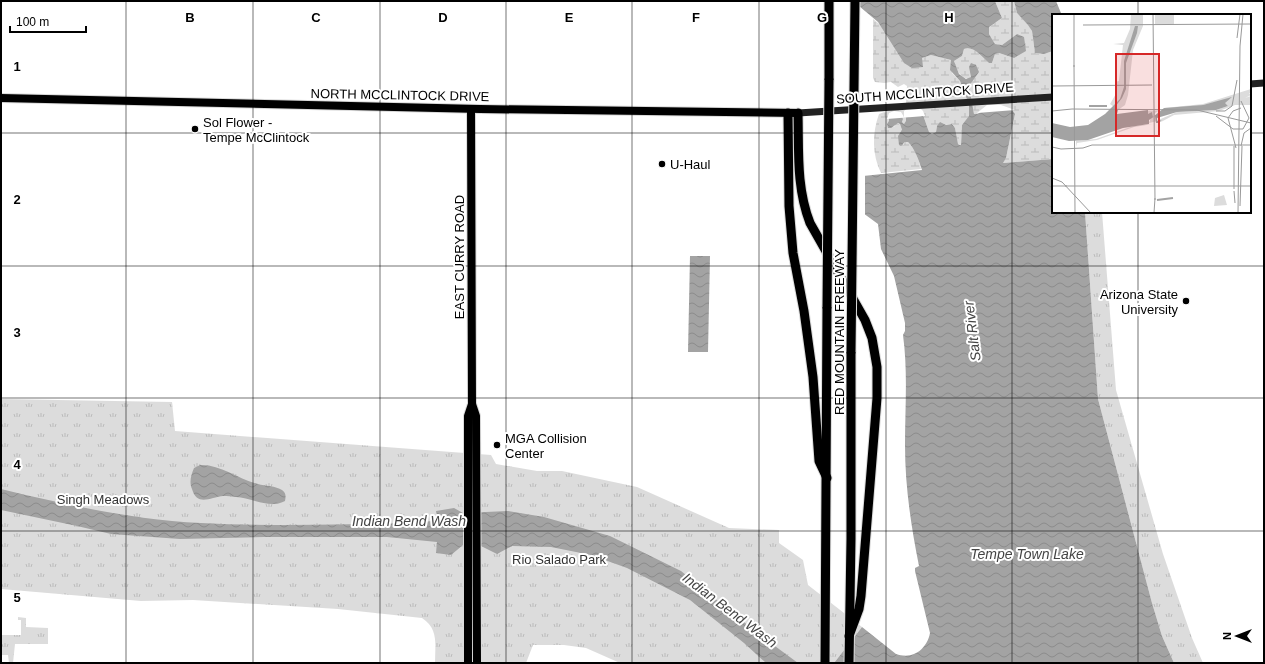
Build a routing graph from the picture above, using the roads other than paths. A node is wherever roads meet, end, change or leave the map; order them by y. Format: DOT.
graph roads {
  1 [pos="829,1"];
  2 [pos="855,1"];
  3 [pos="1264,83"];
  4 [pos="1251,84"];
  5 [pos="1052,97"];
  6 [pos="1,98"];
  7 [pos="471,109"];
  8 [pos="788,113"];
  9 [pos="798,113"];
  10 [pos="827,478"];
  11 [pos="472,551"];
  12 [pos="849,636"];
  13 [pos="468,663"];
  14 [pos="477,663"];
  15 [pos="825,663"];
  16 [pos="849,663"];
  1 -- 10 [label="highway, RED MOUNTAIN FREEWAY, bridge"];
  2 -- 12 [label="highway, RED MOUNTAIN FREEWAY, bridge"];
  3 -- 4 [label="main road"];
  5 -- 9 [label="main road, SOUTH MCCLINTOCK DRIVE, bridge"];
  6 -- 7 [label="main road, NORTH MCCLINTOCK DRIVE"];
  7 -- 8 [label="main road, NORTH MCCLINTOCK DRIVE"];
  7 -- 11 [label="main road, EAST CURRY ROAD"];
  8 -- 9 [label="main road, NORTH MCCLINTOCK DRIVE"];
  8 -- 10 [label="highway"];
  9 -- 12 [label="highway"];
  10 -- 15 [label="highway, RED MOUNTAIN FREEWAY"];
  11 -- 13 [label="main road, EAST CURRY ROAD"];
  11 -- 14 [label="main road, EAST CURRY ROAD"];
  12 -- 16 [label="highway, RED MOUNTAIN FREEWAY"];
}
